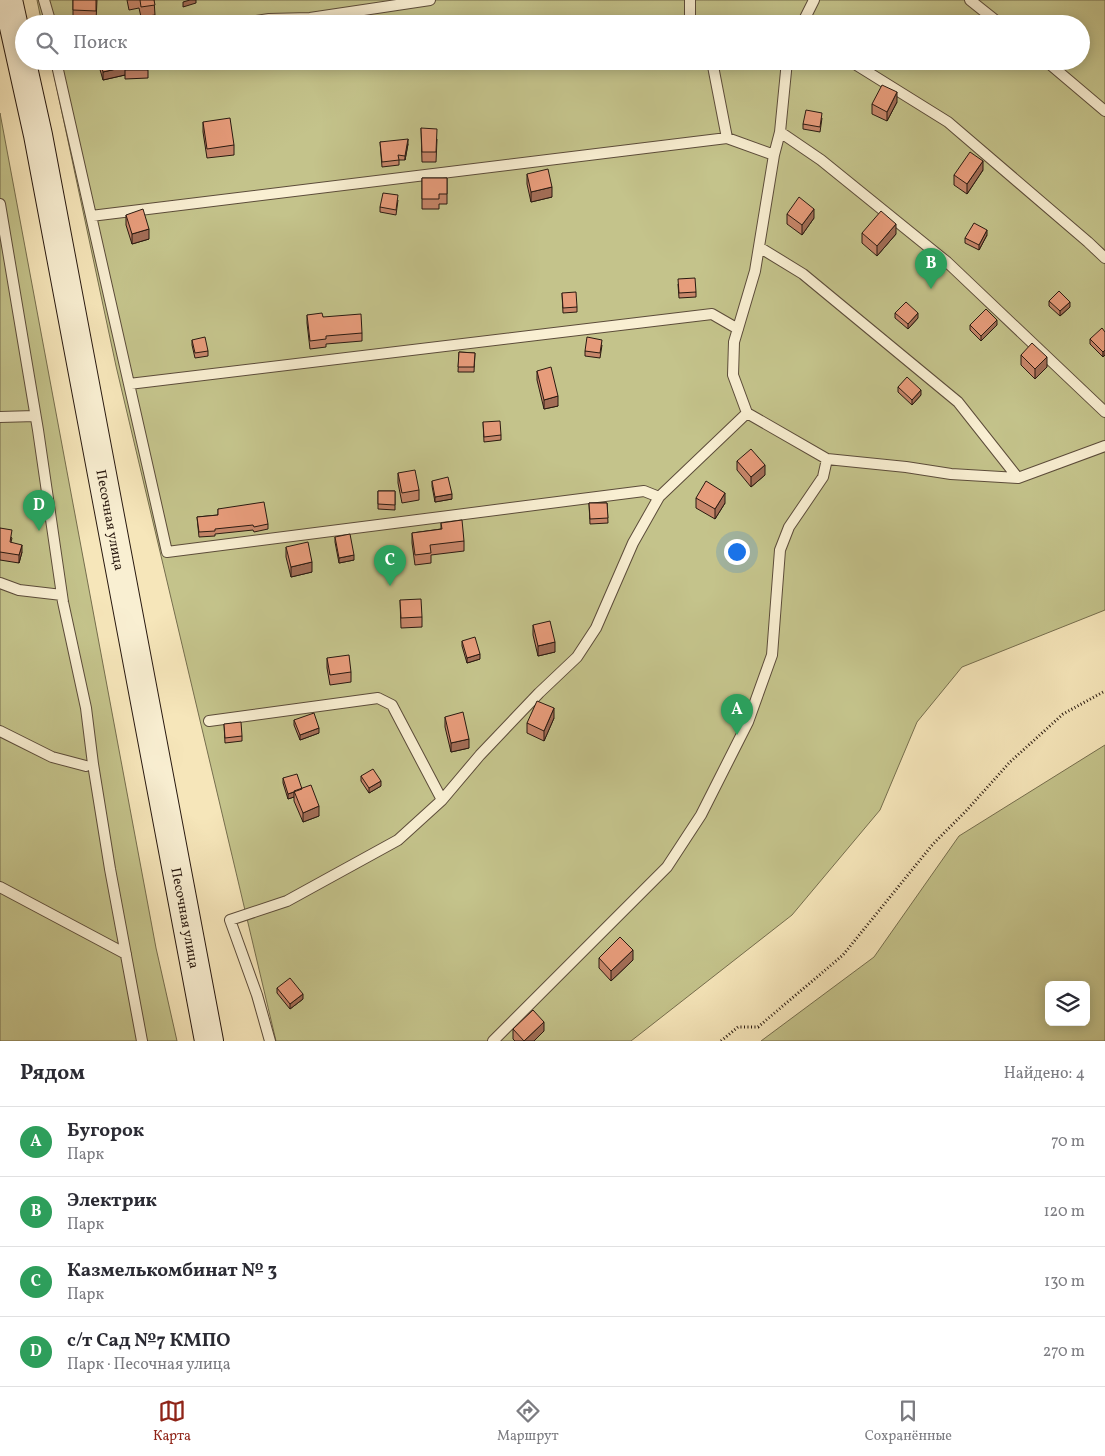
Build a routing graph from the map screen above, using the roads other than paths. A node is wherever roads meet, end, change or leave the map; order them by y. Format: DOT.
graph roads {
  1 [pos="8,0"];
  2 [pos="44,0"];
  3 [pos="430,0"];
  4 [pos="690,0"];
  5 [pos="814,0"];
  6 [pos="970,0"];
  7 [pos="48,15"];
  8 [pos="330,15"];
  9 [pos="690,15"];
  10 [pos="806,15"];
  11 [pos="989,15"];
  12 [pos="15,26"];
  13 [pos="25,70"];
  14 [pos="58,70"];
  15 [pos="714,70"];
  16 [pos="786,70"];
  17 [pos="864,70"];
  18 [pos="1057,70"];
  19 [pos="1105,110"];
  20 [pos="780,132"];
  21 [pos="727,138"];
  22 [pos="774,155"];
  23 [pos="0,204"];
  24 [pos="91,216"];
  25 [pos="759,247"];
  26 [pos="1105,258"];
  27 [pos="738,329"];
  28 [pos="129,384"];
  29 [pos="1105,412"];
  30 [pos="746,413"];
  31 [pos="35,416"];
  32 [pos="0,417"];
  33 [pos="1105,446"];
  34 [pos="827,459"];
  35 [pos="1018,478"];
  36 [pos="659,497"];
  37 [pos="0,583"];
  38 [pos="62,595"];
  39 [pos="209,721"];
  40 [pos="0,731"];
  41 [pos="86,766"];
  42 [pos="442,800"];
  43 [pos="0,887"];
  44 [pos="126,954"];
  45 [pos="142,1041"];
  46 [pos="209,1041"];
  47 [pos="270,1041"];
  48 [pos="493,1041"];
  1 -- 12 [label="main road, Песочная улица"];
  2 -- 7 [label="lane"];
  3 -- 8 [label="lane"];
  4 -- 9 [label="lane"];
  5 -- 10 [label="lane"];
  6 -- 11 [label="lane"];
  13 -- 46 [label="main road, Песочная улица"];
  14 -- 24 [label="lane"];
  15 -- 21 [label="lane"];
  16 -- 20 [label="lane"];
  17 -- 26 [label="lane"];
  18 -- 19 [label="lane"];
  20 -- 22 [label="lane"];
  20 -- 29 [label="lane"];
  21 -- 22 [label="lane"];
  21 -- 24 [label="lane"];
  22 -- 25 [label="lane"];
  23 -- 31 [label="lane"];
  24 -- 28 [label="lane"];
  25 -- 27 [label="lane"];
  25 -- 35 [label="lane"];
  27 -- 28 [label="lane"];
  27 -- 30 [label="lane"];
  28 -- 36 [label="lane"];
  30 -- 34 [label="lane"];
  30 -- 36 [label="lane"];
  31 -- 32 [label="lane"];
  31 -- 38 [label="lane"];
  33 -- 35 [label="lane"];
  34 -- 35 [label="lane"];
  34 -- 48 [label="lane"];
  36 -- 42 [label="lane"];
  37 -- 38 [label="lane"];
  38 -- 44 [label="lane"];
  39 -- 42 [label="lane"];
  40 -- 41 [label="lane"];
  42 -- 47 [label="lane"];
  43 -- 44 [label="lane"];
  44 -- 45 [label="lane"];
}
